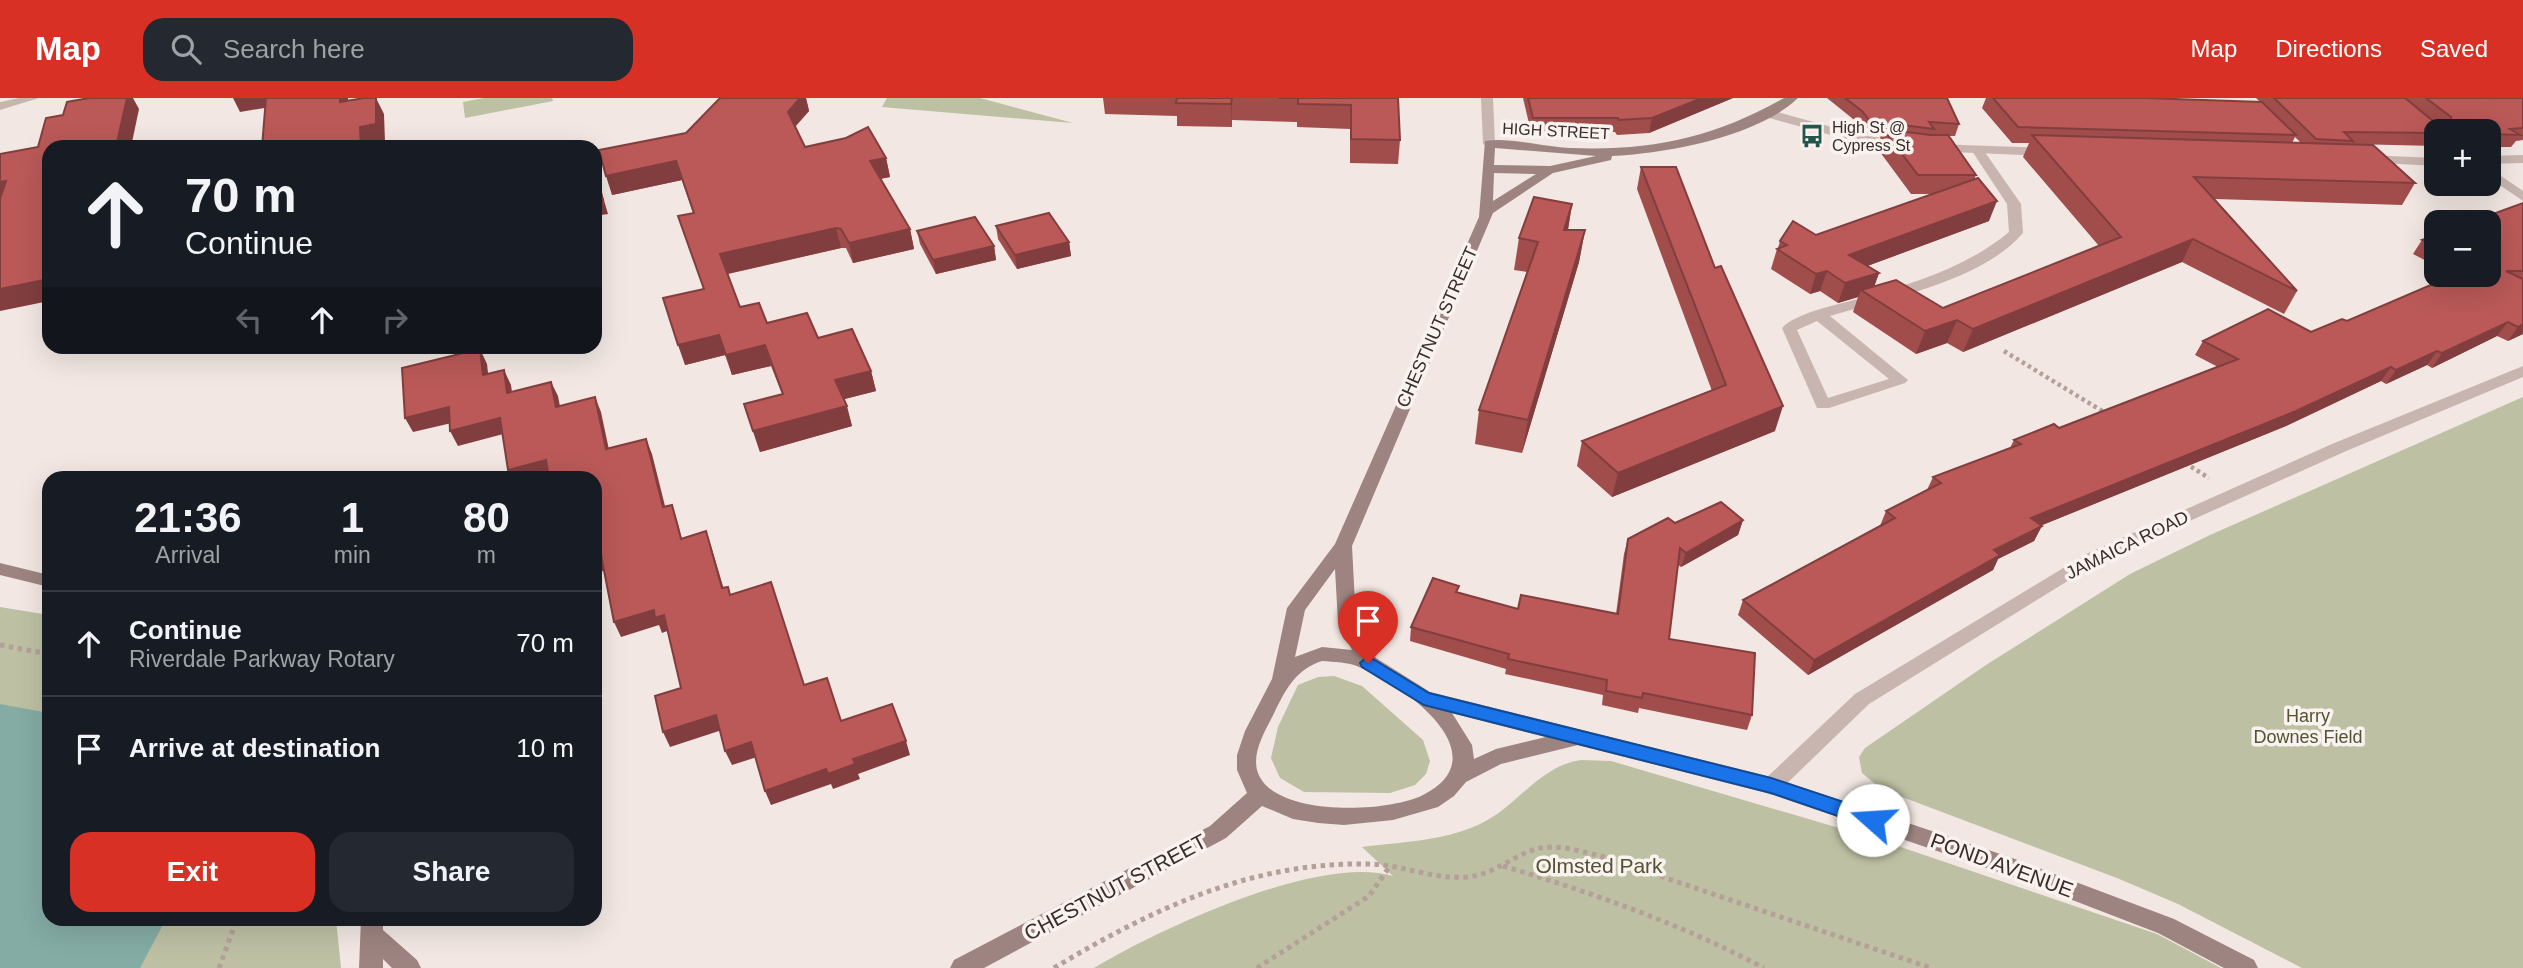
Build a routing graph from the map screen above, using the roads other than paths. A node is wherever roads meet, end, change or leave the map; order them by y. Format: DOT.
graph roads {
  1 [pos="33,98"];
  2 [pos="1487,98"];
  3 [pos="1793,98"];
  4 [pos="0,106"];
  5 [pos="1766,113"];
  6 [pos="1489,144"];
  7 [pos="1978,151"];
  8 [pos="1620,152"];
  9 [pos="2063,152"];
  10 [pos="2355,159"];
  11 [pos="2523,159"];
  12 [pos="2501,160"];
  13 [pos="2424,162"];
  14 [pos="1489,169"];
  15 [pos="1550,170"];
  16 [pos="2501,181"];
  17 [pos="2523,197"];
  18 [pos="1486,212"];
  19 [pos="1819,315"];
  20 [pos="2523,371"];
  21 [pos="1343,546"];
  22 [pos="0,569"];
  23 [pos="42,579"];
  24 [pos="1368,663"];
  25 [pos="1281,678"];
  26 [pos="1424,698"];
  27 [pos="1578,737"];
  28 [pos="1460,775"];
  29 [pos="1771,786"];
  30 [pos="1260,795"];
  31 [pos="372,927"];
  32 [pos="371,968"];
  33 [pos="409,968"];
  34 [pos="962,968"];
  35 [pos="2246,968"];
  1 -- 4 [label="street"];
  2 -- 6 [label="street, CHESTNUT STREET"];
  3 -- 5 [label="main road, HIGH STREET"];
  5 -- 7 [label="street"];
  5 -- 8 [label="main road, HIGH STREET"];
  6 -- 8 [label="main road, HIGH STREET"];
  6 -- 14 [label="main road, CHESTNUT STREET"];
  7 -- 9 [label="street"];
  7 -- 19 [label="street"];
  8 -- 15 [label="main road, HIGH STREET"];
  10 -- 13 [label="street"];
  11 -- 12 [label="street"];
  14 -- 15 [label="main road, HIGH STREET"];
  14 -- 18 [label="main road, CHESTNUT STREET"];
  15 -- 18 [label="main road"];
  16 -- 17 [label="street"];
  18 -- 21 [label="main road, CHESTNUT STREET"];
  19 -- 19 [label="street"];
  20 -- 29 [label="street, JAMAICA ROAD"];
  21 -- 24 [label="main road, CHESTNUT STREET"];
  21 -- 25 [label="main road, CHESTNUT STREET"];
  22 -- 23 [label="main road"];
  24 -- 25 [label="main road"];
  24 -- 26 [label="main road"];
  25 -- 30 [label="main road"];
  26 -- 27 [label="main road, POND AVENUE"];
  26 -- 28 [label="main road"];
  27 -- 28 [label="main road"];
  27 -- 29 [label="main road, POND AVENUE"];
  28 -- 30 [label="main road"];
  29 -- 35 [label="main road, POND AVENUE"];
  30 -- 34 [label="main road, CHESTNUT STREET"];
  31 -- 32 [label="main road"];
  31 -- 33 [label="main road"];
}
